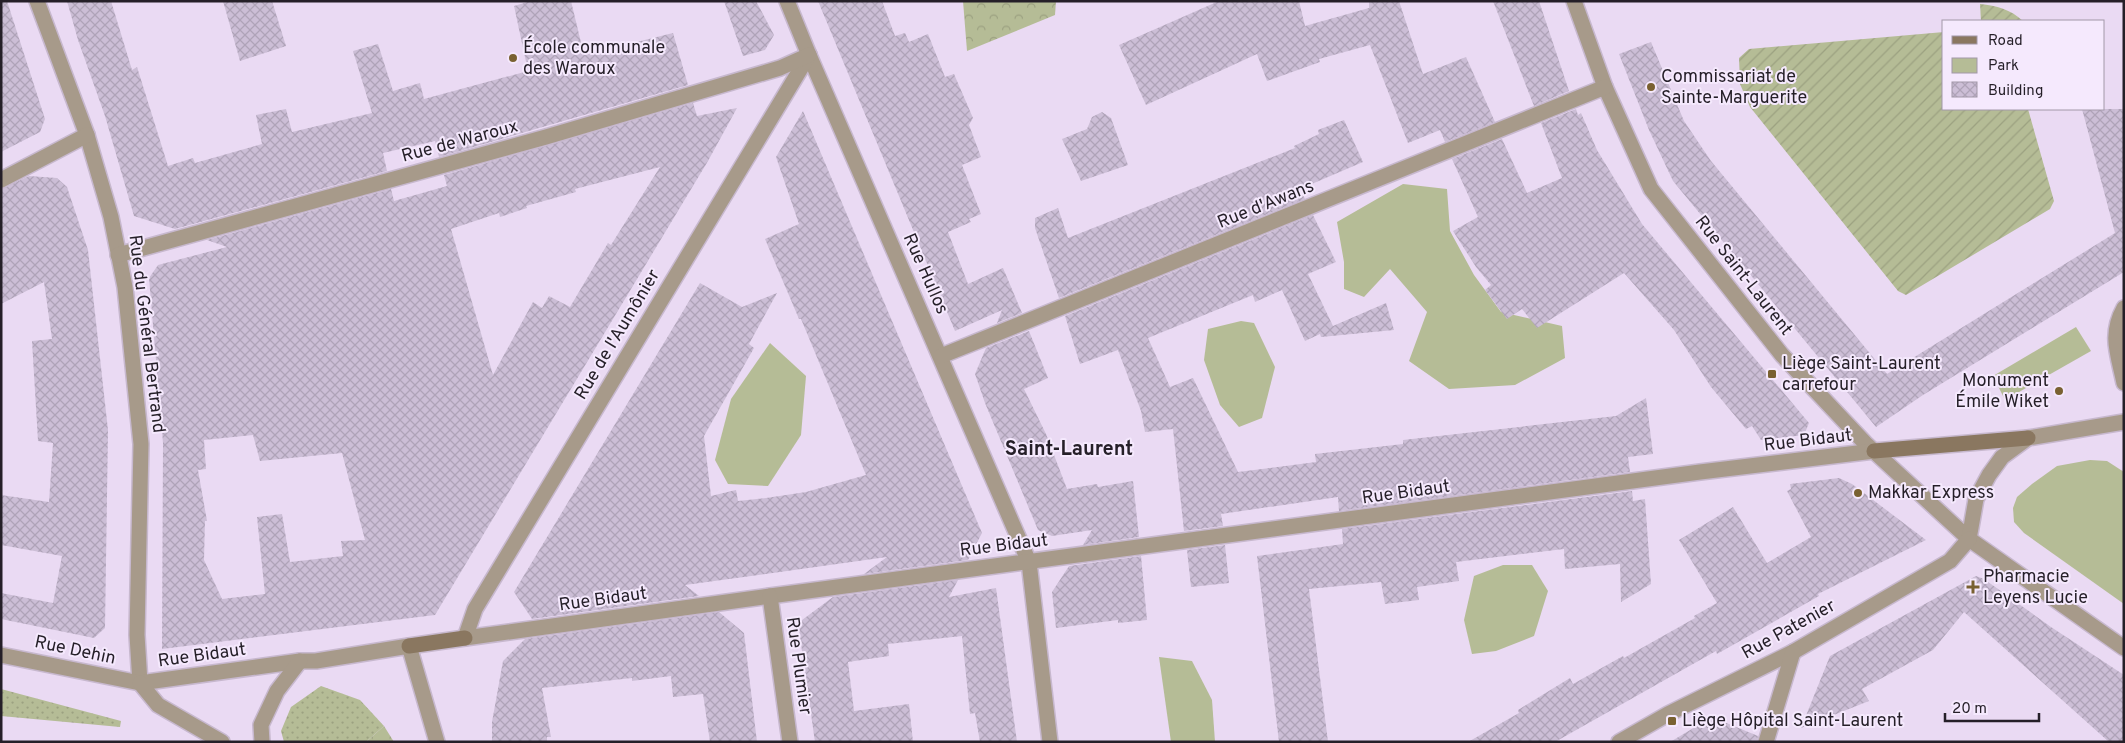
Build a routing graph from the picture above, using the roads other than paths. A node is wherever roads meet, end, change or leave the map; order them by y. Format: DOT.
graph roads {
  1 [pos="37,1"];
  2 [pos="788,1"];
  3 [pos="1574,1"];
  4 [pos="809,55"];
  5 [pos="1605,87"];
  6 [pos="87,135"];
  7 [pos="1,180"];
  8 [pos="118,255"];
  9 [pos="2124,308"];
  10 [pos="941,356"];
  11 [pos="2124,383"];
  12 [pos="2124,422"];
  13 [pos="2028,438"];
  14 [pos="1874,451"];
  15 [pos="1969,539"];
  16 [pos="1029,562"];
  17 [pos="770,596"];
  18 [pos="465,638"];
  19 [pos="409,646"];
  20 [pos="2124,648"];
  21 [pos="1793,652"];
  22 [pos="1,655"];
  23 [pos="300,661"];
  24 [pos="140,683"];
  25 [pos="222,742"];
  26 [pos="262,742"];
  27 [pos="437,742"];
  28 [pos="790,742"];
  29 [pos="1050,742"];
  30 [pos="1619,742"];
  31 [pos="1766,742"];
  1 -- 6 [label="street, Rue du Général Bertrand"];
  2 -- 4 [label="street, Rue Hullos"];
  3 -- 5 [label="street, Rue Saint-Laurent"];
  4 -- 8 [label="street, Rue de Waroux"];
  4 -- 10 [label="street, Rue Hullos"];
  4 -- 18 [label="street, Rue de l'Aumônier"];
  5 -- 10 [label="street, Rue d'Awans"];
  5 -- 14 [label="street, Rue Saint-Laurent"];
  6 -- 7 [label="street"];
  6 -- 8 [label="street, Rue du Général Bertrand"];
  8 -- 24 [label="street, Rue du Général Bertrand"];
  9 -- 11 [label="street"];
  10 -- 16 [label="street, Rue Hullos"];
  12 -- 13 [label="street"];
  13 -- 14 [label="street"];
  13 -- 15 [label="street"];
  14 -- 15 [label="street, Rue Saint-Laurent"];
  14 -- 16 [label="street, Rue Bidaut"];
  15 -- 20 [label="street, Rue Saint-Laurent"];
  15 -- 21 [label="street, Rue Patenier"];
  16 -- 17 [label="street, Rue Bidaut"];
  16 -- 29 [label="street, Rue Hullos"];
  17 -- 18 [label="street, Rue Bidaut"];
  17 -- 28 [label="street, Rue Plumier"];
  18 -- 19 [label="street, Rue Bidaut"];
  19 -- 23 [label="street, Rue Bidaut"];
  19 -- 27 [label="street"];
  21 -- 30 [label="street, Rue Patenier"];
  21 -- 31 [label="street"];
  22 -- 24 [label="street, Rue Dehin"];
  23 -- 24 [label="street, Rue Bidaut"];
  23 -- 26 [label="street"];
  24 -- 25 [label="street"];
}
